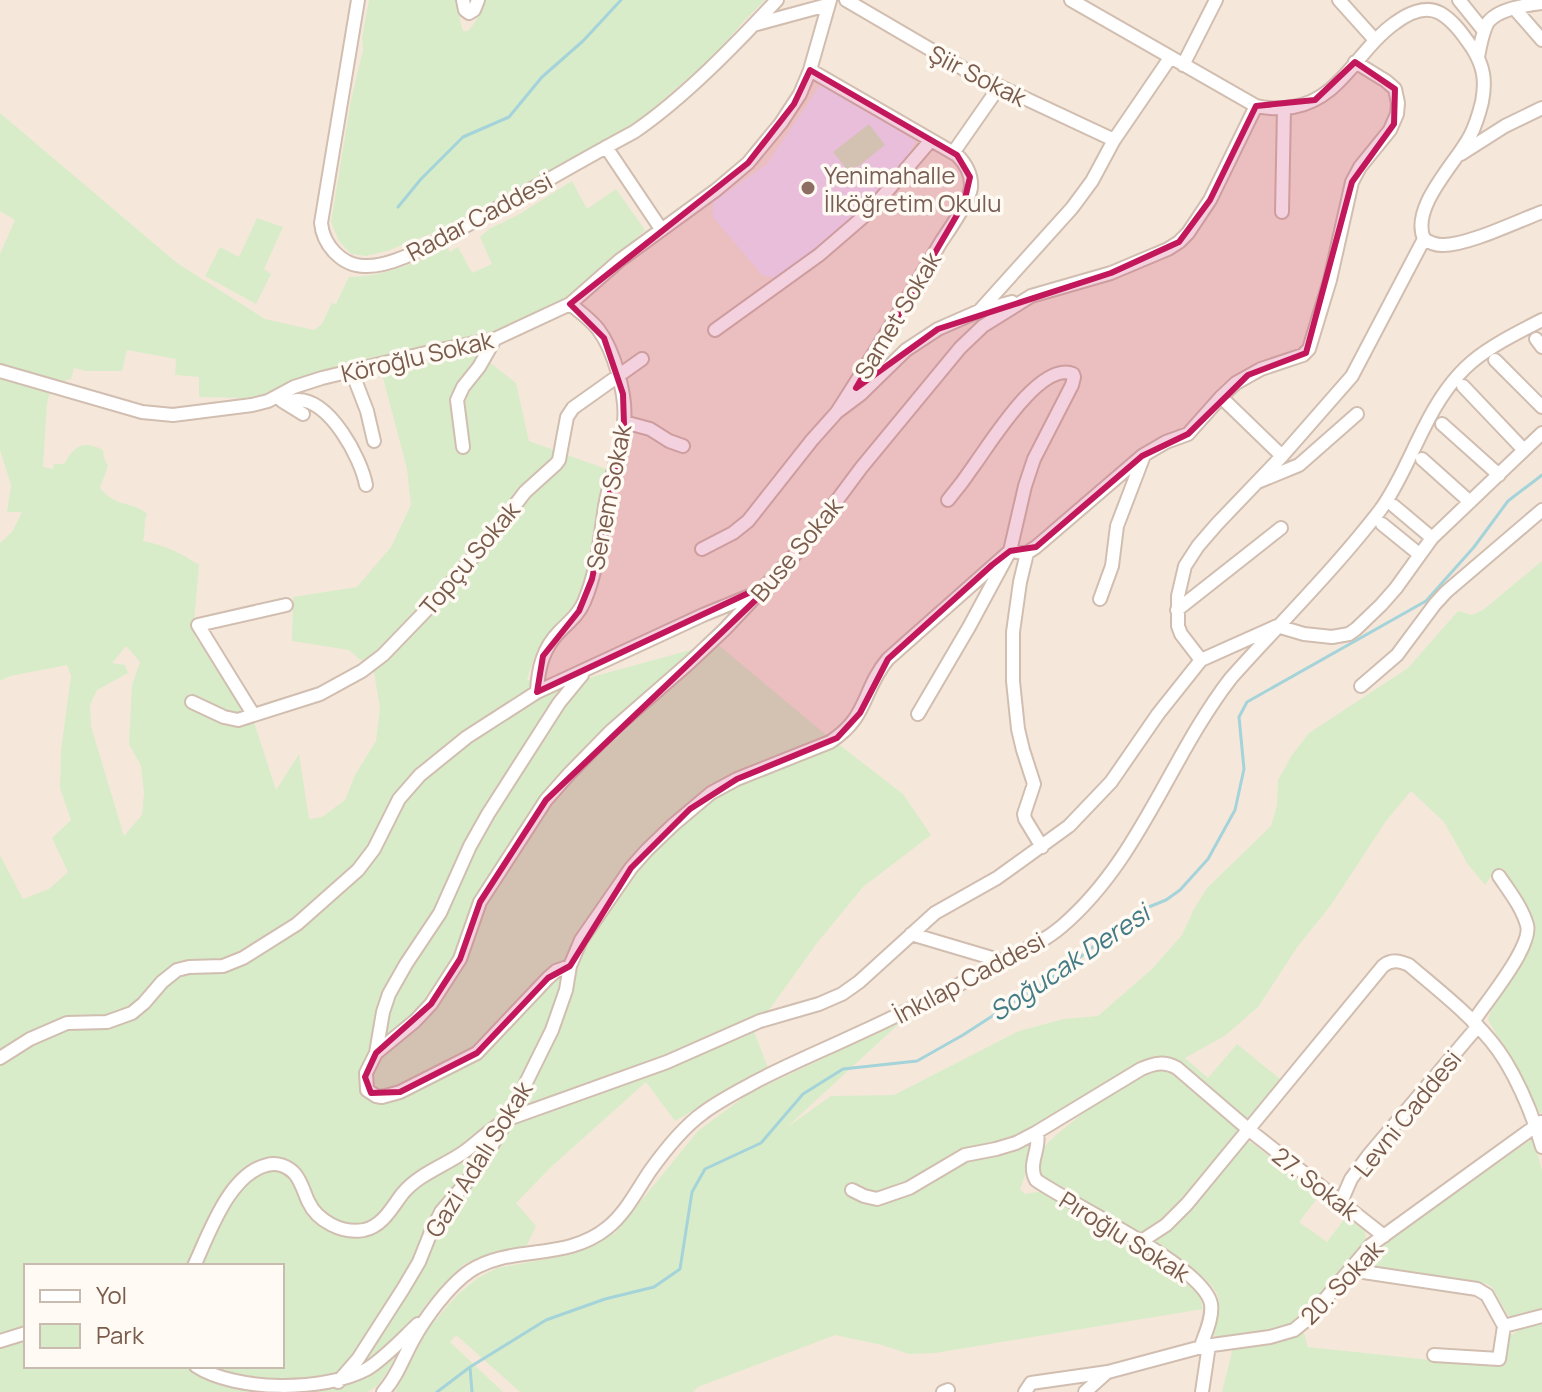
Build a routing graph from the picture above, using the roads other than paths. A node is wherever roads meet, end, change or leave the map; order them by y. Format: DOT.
graph roads {
  1 [pos="358,0"];
  2 [pos="463,0"];
  3 [pos="478,0"];
  4 [pos="777,0"];
  5 [pos="846,0"];
  6 [pos="1071,0"];
  7 [pos="1216,0"];
  8 [pos="1339,0"];
  9 [pos="1459,0"];
  10 [pos="828,3"];
  11 [pos="1542,3"];
  12 [pos="1514,8"];
  13 [pos="754,24"];
  14 [pos="1484,31"];
  15 [pos="1375,40"];
  16 [pos="1542,40"];
  17 [pos="1478,57"];
  18 [pos="1170,58"];
  19 [pos="1355,62"];
  20 [pos="1183,65"];
  21 [pos="810,70"];
  22 [pos="999,87"];
  23 [pos="1256,106"];
  24 [pos="1284,108"];
  25 [pos="1542,108"];
  26 [pos="931,140"];
  27 [pos="1114,140"];
  28 [pos="606,147"];
  29 [pos="953,153"];
  30 [pos="1457,157"];
  31 [pos="1282,212"];
  32 [pos="1542,212"];
  33 [pos="661,229"];
  34 [pos="1424,239"];
  35 [pos="1031,296"];
  36 [pos="570,304"];
  37 [pos="979,311"];
  38 [pos="1542,320"];
  39 [pos="715,330"];
  40 [pos="495,339"];
  41 [pos="642,359"];
  42 [pos="1495,360"];
  43 [pos="0,371"];
  44 [pos="352,372"];
  45 [pos="618,376"];
  46 [pos="1463,386"];
  47 [pos="1221,397"];
  48 [pos="281,400"];
  49 [pos="1542,407"];
  50 [pos="837,412"];
  51 [pos="303,414"];
  52 [pos="1357,414"];
  53 [pos="624,422"];
  54 [pos="1442,424"];
  55 [pos="1542,433"];
  56 [pos="374,441"];
  57 [pos="683,446"];
  58 [pos="463,447"];
  59 [pos="1524,450"];
  60 [pos="1144,455"];
  61 [pos="1282,456"];
  62 [pos="1422,459"];
  63 [pos="1499,475"];
  64 [pos="1257,482"];
  65 [pos="366,485"];
  66 [pos="948,500"];
  67 [pos="1470,502"];
  68 [pos="1394,506"];
  69 [pos="1542,510"];
  70 [pos="1382,524"];
  71 [pos="1281,528"];
  72 [pos="1432,538"];
  73 [pos="702,549"];
  74 [pos="1010,551"];
  75 [pos="1027,553"];
  76 [pos="1419,554"];
  77 [pos="763,590"];
  78 [pos="1100,599"];
  79 [pos="286,605"];
  80 [pos="1177,610"];
  81 [pos="1277,626"];
  82 [pos="1201,660"];
  83 [pos="585,670"];
  84 [pos="1361,686"];
  85 [pos="537,692"];
  86 [pos="192,702"];
  87 [pos="253,714"];
  88 [pos="918,714"];
  89 [pos="1042,847"];
  90 [pos="1499,876"];
  91 [pos="911,934"];
  92 [pos="1002,961"];
  93 [pos="570,966"];
  94 [pos="1476,1024"];
  95 [pos="376,1053"];
  96 [pos="0,1058"];
  97 [pos="508,1119"];
  98 [pos="1539,1124"];
  99 [pos="1248,1129"];
  100 [pos="1037,1132"];
  101 [pos="1542,1147"];
  102 [pos="852,1190"];
  103 [pos="1341,1202"];
  104 [pos="1384,1236"];
  105 [pos="1140,1242"];
  106 [pos="195,1264"];
  107 [pos="1350,1270"];
  108 [pos="426,1316"];
  109 [pos="1542,1316"];
  110 [pos="1504,1326"];
  111 [pos="24,1334"];
  112 [pos="0,1341"];
  113 [pos="1205,1346"];
  114 [pos="1434,1355"];
  115 [pos="199,1368"];
  116 [pos="1108,1372"];
  117 [pos="338,1382"];
  118 [pos="383,1392"];
  119 [pos="1025,1392"];
  120 [pos="1085,1392"];
  121 [pos="1202,1392"];
  1 -- 28 [label="street, Radar Caddesi"];
  2 -- 3 [label="street"];
  4 -- 13 [label="street, Radar Caddesi"];
  5 -- 22 [label="street, Şiir Sokak"];
  6 -- 18 [label="street"];
  7 -- 20 [label="street"];
  8 -- 15 [label="street"];
  9 -- 14 [label="street"];
  10 -- 13 [label="street"];
  10 -- 21 [label="street, Köroğlu Sokak"];
  11 -- 12 [label="street"];
  12 -- 14 [label="street"];
  12 -- 16 [label="street"];
  13 -- 28 [label="street, Radar Caddesi"];
  14 -- 17 [label="street"];
  15 -- 17 [label="street"];
  15 -- 19 [label="street"];
  17 -- 30 [label="street"];
  18 -- 20 [label="street"];
  18 -- 27 [label="street"];
  19 -- 24 [label="street"];
  19 -- 47 [label="street"];
  20 -- 23 [label="street"];
  21 -- 26 [label="street"];
  21 -- 33 [label="street, Köroğlu Sokak"];
  22 -- 27 [label="street, Şiir Sokak"];
  22 -- 29 [label="street"];
  23 -- 24 [label="street"];
  23 -- 35 [label="street, Buse Sokak"];
  24 -- 31 [label="street"];
  25 -- 30 [label="street"];
  26 -- 29 [label="street"];
  26 -- 39 [label="street"];
  27 -- 37 [label="street"];
  28 -- 33 [label="street"];
  29 -- 50 [label="street, Samet Sokak"];
  30 -- 34 [label="street"];
  32 -- 34 [label="street"];
  33 -- 36 [label="street, Köroğlu Sokak"];
  34 -- 61 [label="street"];
  35 -- 37 [label="street"];
  35 -- 77 [label="street, Buse Sokak"];
  36 -- 40 [label="street, Köroğlu Sokak"];
  36 -- 45 [label="street, Senem Sokak"];
  37 -- 50 [label="street"];
  38 -- 81 [label="street, İnkılap Caddesi"];
  40 -- 44 [label="street, Köroğlu Sokak"];
  40 -- 58 [label="street"];
  41 -- 45 [label="street, Topçu Sokak"];
  42 -- 49 [label="street"];
  43 -- 48 [label="street, Köroğlu Sokak"];
  44 -- 48 [label="street, Köroğlu Sokak"];
  44 -- 56 [label="street"];
  45 -- 53 [label="street, Senem Sokak"];
  45 -- 87 [label="street, Topçu Sokak"];
  46 -- 59 [label="street"];
  47 -- 60 [label="street"];
  47 -- 61 [label="street"];
  48 -- 51 [label="street"];
  48 -- 65 [label="street"];
  50 -- 73 [label="street"];
  52 -- 64 [label="street"];
  53 -- 57 [label="street"];
  53 -- 85 [label="street, Senem Sokak"];
  54 -- 63 [label="street"];
  55 -- 59 [label="street"];
  59 -- 63 [label="street"];
  60 -- 75 [label="street"];
  60 -- 78 [label="street"];
  61 -- 64 [label="street"];
  62 -- 67 [label="street"];
  63 -- 67 [label="street"];
  64 -- 80 [label="street"];
  66 -- 74 [label="street"];
  67 -- 72 [label="street"];
  68 -- 72 [label="street"];
  69 -- 84 [label="street"];
  70 -- 76 [label="street"];
  71 -- 80 [label="street"];
  72 -- 76 [label="street"];
  74 -- 75 [label="street"];
  74 -- 88 [label="street"];
  74 -- 93 [label="street, Gazi Adalı Sokak"];
  75 -- 89 [label="street"];
  76 -- 81 [label="street"];
  77 -- 83 [label="street"];
  77 -- 95 [label="street, Buse Sokak"];
  79 -- 87 [label="street"];
  80 -- 82 [label="street"];
  81 -- 82 [label="street"];
  81 -- 92 [label="street, İnkılap Caddesi"];
  82 -- 89 [label="street"];
  83 -- 85 [label="street"];
  83 -- 95 [label="street"];
  85 -- 96 [label="street"];
  86 -- 87 [label="street, Topçu Sokak"];
  89 -- 91 [label="street"];
  90 -- 94 [label="street, Levni Caddesi"];
  91 -- 92 [label="street"];
  91 -- 97 [label="street"];
  92 -- 108 [label="street, İnkılap Caddesi"];
  93 -- 95 [label="street, Gazi Adalı Sokak"];
  93 -- 97 [label="street, Gazi Adalı Sokak"];
  94 -- 98 [label="street"];
  94 -- 99 [label="street"];
  94 -- 103 [label="street, Levni Caddesi"];
  97 -- 106 [label="street"];
  97 -- 117 [label="street, Gazi Adalı Sokak"];
  98 -- 101 [label="street"];
  98 -- 104 [label="street, 20. Sokak"];
  99 -- 100 [label="street, 27. Sokak"];
  99 -- 103 [label="street, 27. Sokak"];
  99 -- 105 [label="street"];
  100 -- 102 [label="street, 27. Sokak"];
  100 -- 105 [label="street, Pıroğlu Sokak"];
  103 -- 104 [label="street, 27. Sokak"];
  104 -- 107 [label="street, 20. Sokak"];
  105 -- 113 [label="street, Pıroğlu Sokak"];
  107 -- 110 [label="street"];
  107 -- 113 [label="street, 20. Sokak"];
  108 -- 117 [label="street"];
  108 -- 118 [label="street, İnkılap Caddesi"];
  109 -- 110 [label="street"];
  110 -- 114 [label="street"];
  111 -- 112 [label="street"];
  113 -- 116 [label="street, 20. Sokak"];
  113 -- 121 [label="street, Pıroğlu Sokak"];
  115 -- 117 [label="street"];
  116 -- 119 [label="street, 20. Sokak"];
  116 -- 120 [label="street"];
}
